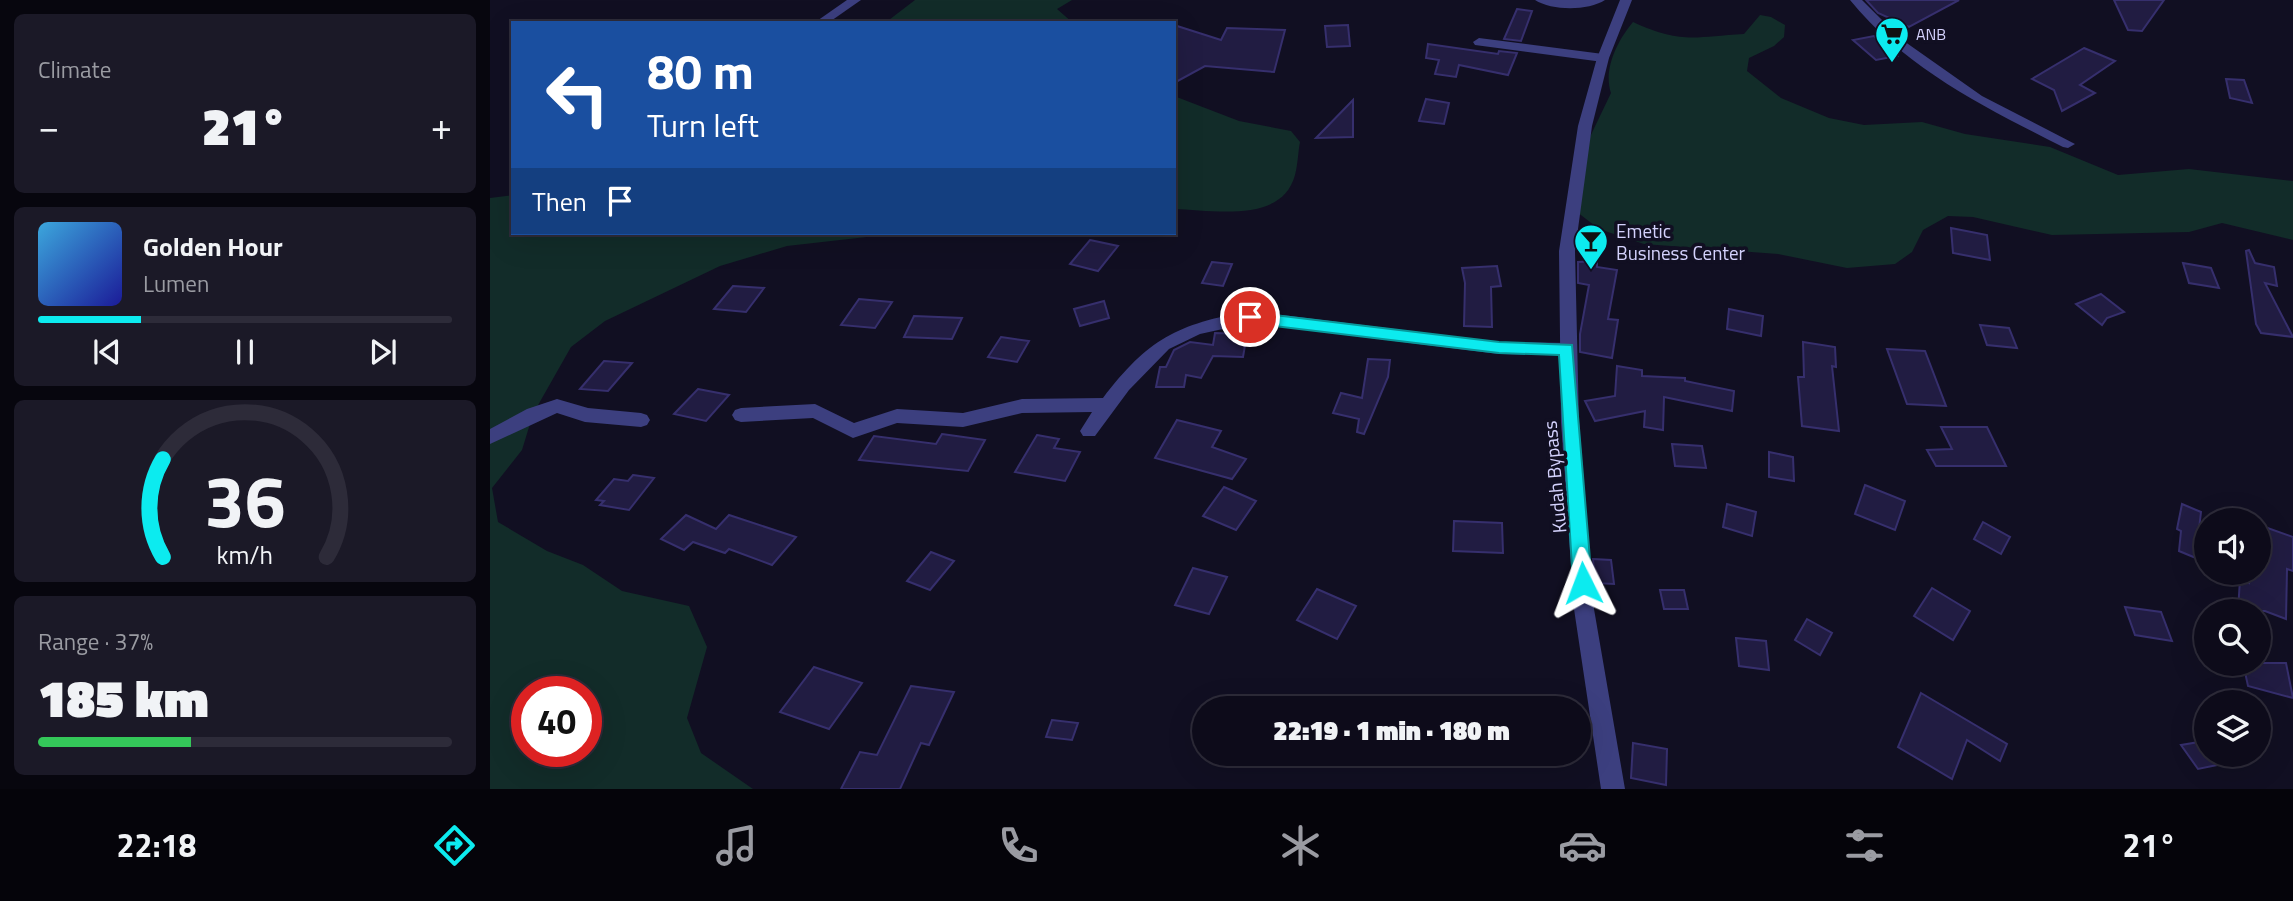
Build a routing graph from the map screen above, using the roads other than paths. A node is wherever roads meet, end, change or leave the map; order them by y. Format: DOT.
graph roads {
  1 [pos="855,0"];
  2 [pos="1541,0"];
  3 [pos="1599,0"];
  4 [pos="1626,0"];
  5 [pos="1856,0"];
  6 [pos="823,21"];
  7 [pos="1479,42"];
  8 [pos="1603,58"];
  9 [pos="2068,144"];
  10 [pos="1567,349"];
  11 [pos="1106,405"];
  12 [pos="741,415"];
  13 [pos="641,420"];
  14 [pos="1089,431"];
  15 [pos="490,437"];
  16 [pos="1613,789"];
  1 -- 6 [label="street"];
  2 -- 3 [label="street"];
  4 -- 8 [label="street, Kudah Bypass"];
  5 -- 9 [label="street"];
  7 -- 8 [label="street"];
  8 -- 10 [label="street, Kudah Bypass"];
  10 -- 11 [label="street"];
  10 -- 16 [label="street, Kudah Bypass"];
  11 -- 12 [label="street"];
  11 -- 14 [label="street"];
  13 -- 15 [label="street"];
}
